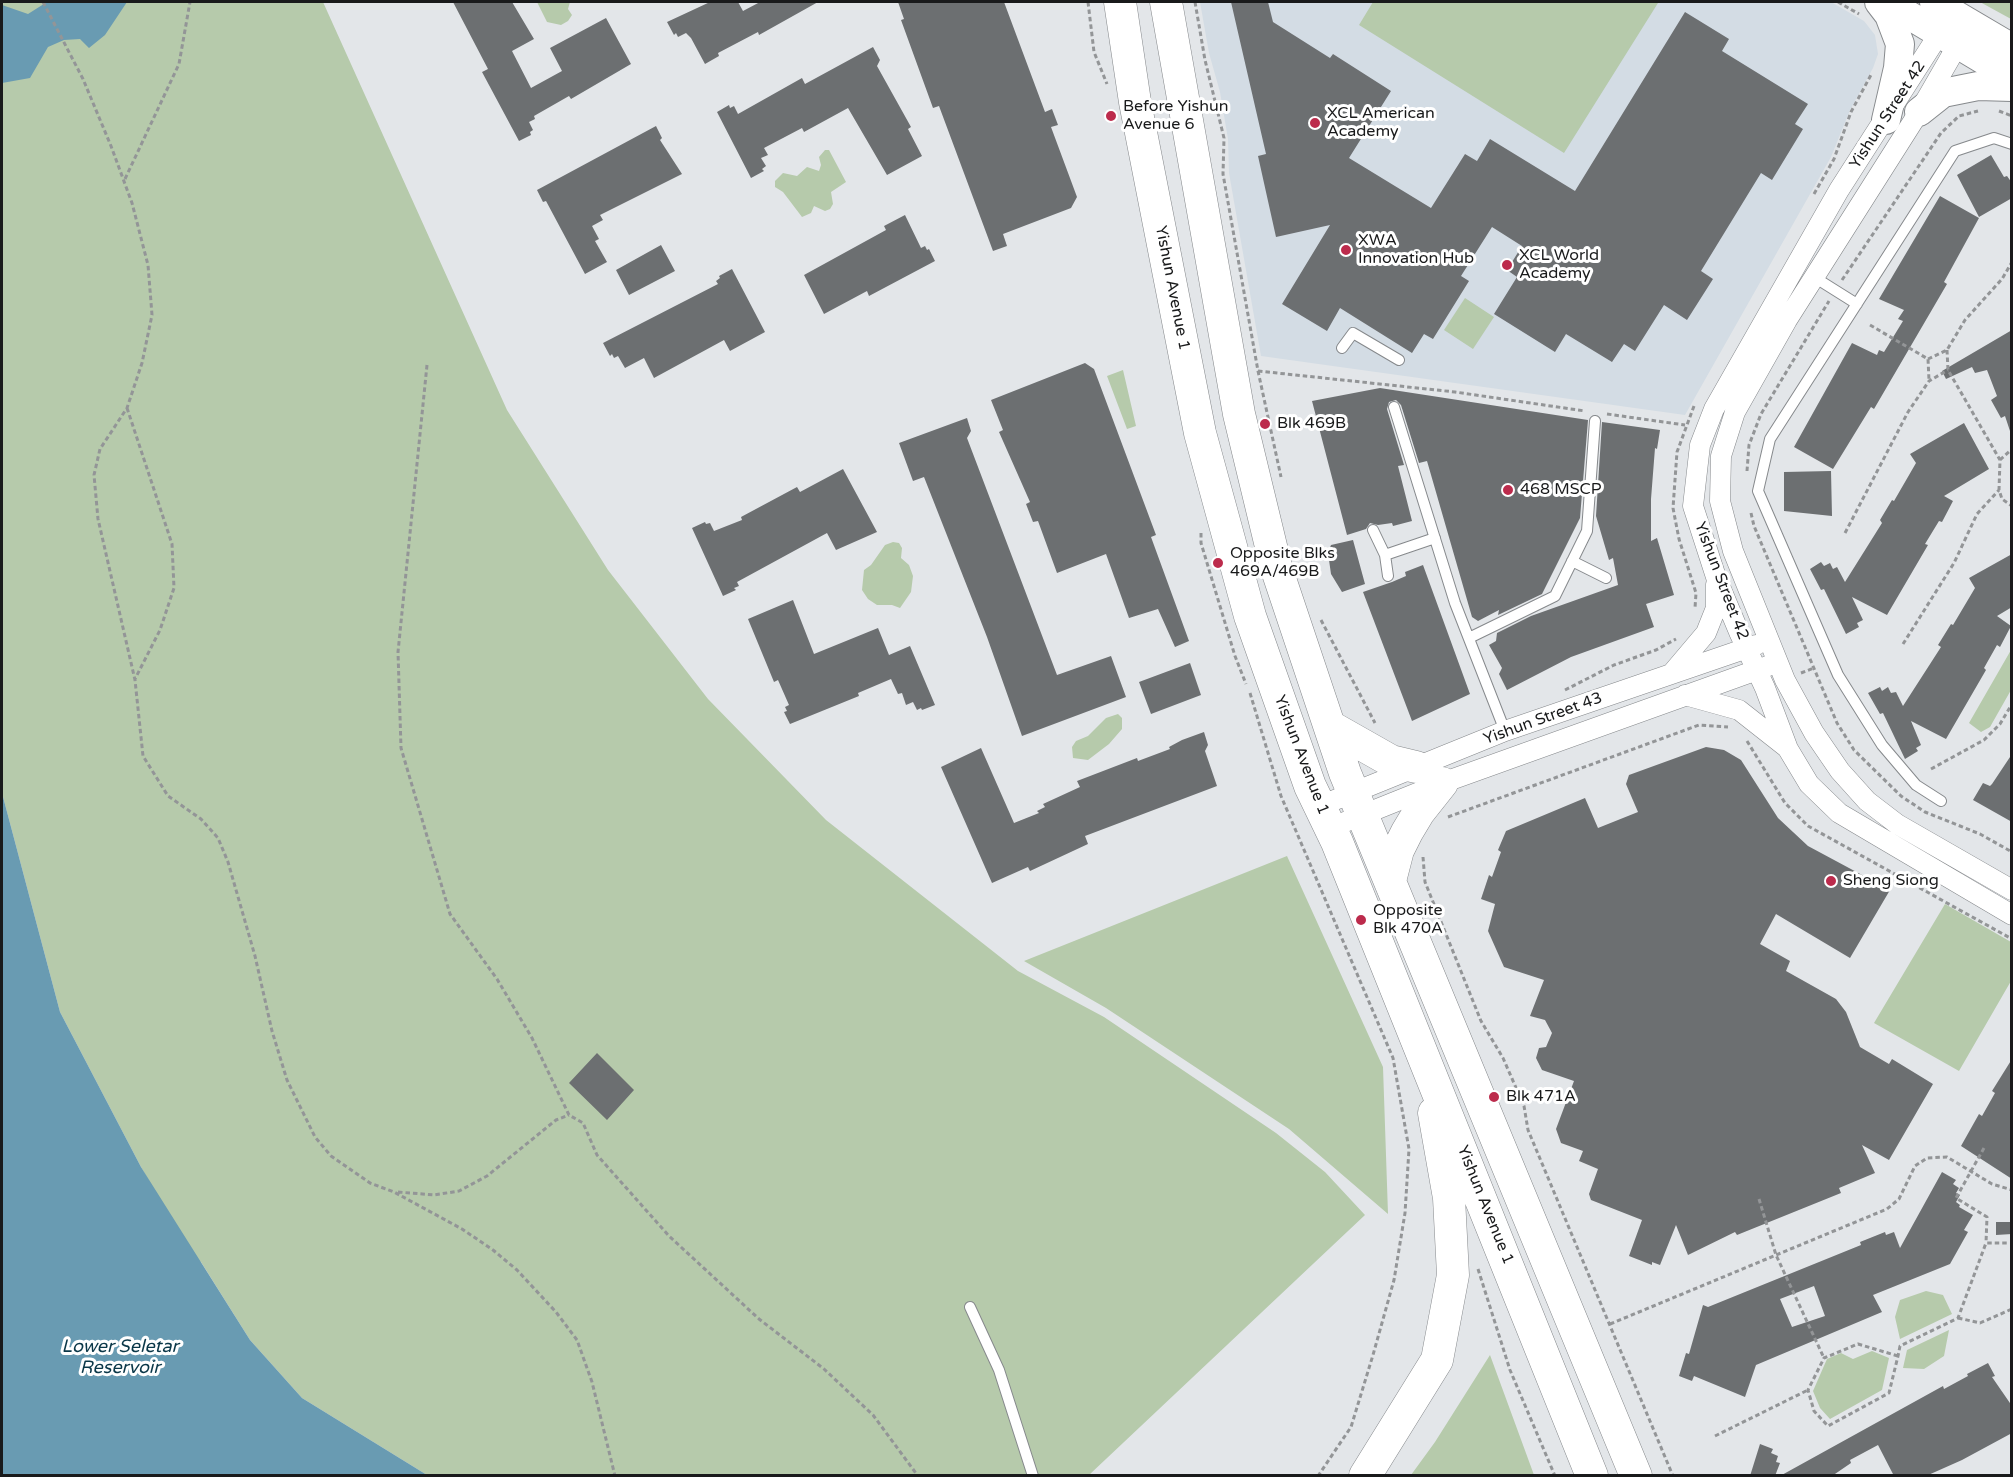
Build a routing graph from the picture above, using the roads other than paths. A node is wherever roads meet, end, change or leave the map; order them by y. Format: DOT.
graph roads {
  1 [pos="1120,2"];
  2 [pos="1166,2"];
  3 [pos="1877,7"];
  4 [pos="1951,23"];
  5 [pos="2012,48"];
  6 [pos="2012,77"];
  7 [pos="2012,87"];
  8 [pos="1919,112"];
  9 [pos="1886,120"];
  10 [pos="2012,144"];
  11 [pos="1814,277"];
  12 [pos="1857,304"];
  13 [pos="1341,348"];
  14 [pos="1399,360"];
  15 [pos="1394,408"];
  16 [pos="1594,421"];
  17 [pos="1373,530"];
  18 [pos="1435,538"];
  19 [pos="1385,555"];
  20 [pos="1572,561"];
  21 [pos="1388,576"];
  22 [pos="1716,577"];
  23 [pos="1606,578"];
  24 [pos="1469,638"];
  25 [pos="1770,640"];
  26 [pos="1746,648"];
  27 [pos="1779,662"];
  28 [pos="1756,670"];
  29 [pos="1671,674"];
  30 [pos="1685,695"];
  31 [pos="1331,727"];
  32 [pos="1506,731"];
  33 [pos="1788,748"];
  34 [pos="1429,775"];
  35 [pos="1941,801"];
  36 [pos="1358,803"];
  37 [pos="1325,817"];
  38 [pos="1390,881"];
  39 [pos="2012,890"];
  40 [pos="2012,915"];
  41 [pos="1429,1069"];
  42 [pos="970,1307"];
  43 [pos="1033,1476"];
  44 [pos="1365,1476"];
  45 [pos="1592,1476"];
  46 [pos="1636,1476"];
  1 -- 37 [label="main road, Yishun Avenue 1"];
  2 -- 31 [label="main road"];
  3 -- 4 [label="main road"];
  3 -- 9 [label="main road"];
  4 -- 5 [label="main road"];
  4 -- 6 [label="main road"];
  4 -- 8 [label="street, Yishun Street 42"];
  4 -- 9 [label="street, Yishun Street 42"];
  7 -- 8 [label="main road"];
  8 -- 11 [label="street, Yishun Street 42"];
  9 -- 22 [label="street, Yishun Street 42"];
  10 -- 12 [label="lane"];
  11 -- 12 [label="lane"];
  11 -- 25 [label="street, Yishun Street 42"];
  12 -- 35 [label="lane"];
  13 -- 14 [label="lane"];
  15 -- 18 [label="lane"];
  16 -- 20 [label="lane"];
  17 -- 19 [label="lane"];
  18 -- 19 [label="lane"];
  18 -- 24 [label="lane"];
  19 -- 21 [label="lane"];
  20 -- 23 [label="lane"];
  20 -- 24 [label="lane"];
  22 -- 26 [label="street, Yishun Street 42"];
  22 -- 29 [label="street"];
  24 -- 32 [label="lane"];
  25 -- 26 [label="street, Yishun Street 43"];
  25 -- 27 [label="street, Yishun Street 42"];
  26 -- 28 [label="street, Yishun Street 42"];
  26 -- 29 [label="street, Yishun Street 43"];
  27 -- 28 [label="street, Yishun Street 43"];
  27 -- 39 [label="street, Yishun Street 42"];
  28 -- 30 [label="street, Yishun Street 43"];
  28 -- 33 [label="street, Yishun Street 42"];
  29 -- 32 [label="street, Yishun Street 43"];
  30 -- 33 [label="street"];
  30 -- 34 [label="street, Yishun Street 43"];
  31 -- 34 [label="main road"];
  31 -- 36 [label="main road"];
  32 -- 34 [label="street, Yishun Street 43"];
  33 -- 40 [label="street, Yishun Street 42"];
  34 -- 36 [label="street, Yishun Street 43"];
  34 -- 36 [label="street, Yishun Street 43"];
  34 -- 38 [label="main road"];
  36 -- 37 [label="street, Yishun Street 43"];
  36 -- 38 [label="main road"];
  37 -- 41 [label="main road, Yishun Avenue 1"];
  38 -- 46 [label="main road"];
  41 -- 44 [label="main road"];
  41 -- 45 [label="main road, Yishun Avenue 1"];
  42 -- 43 [label="lane"];
}
